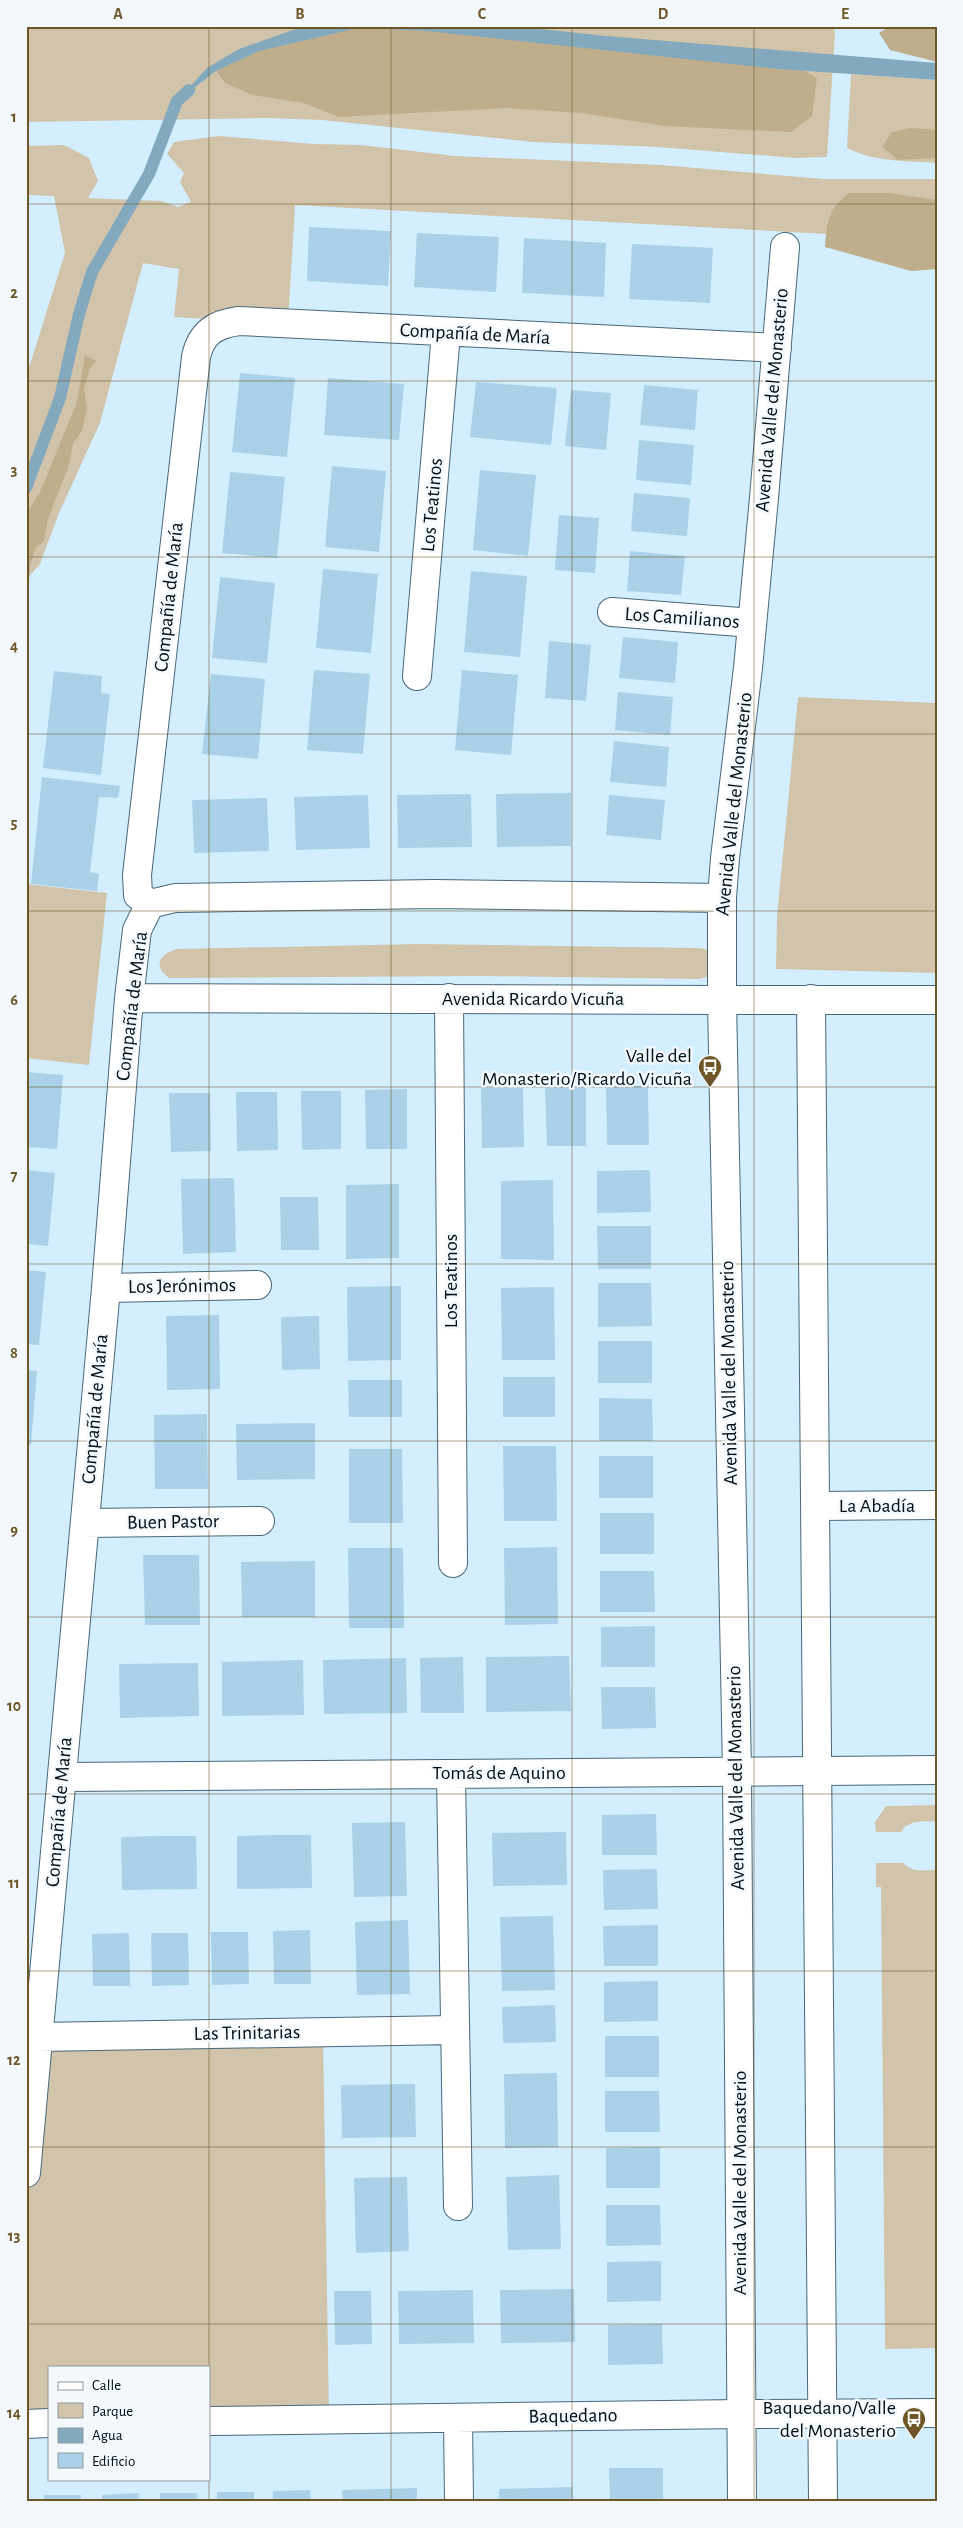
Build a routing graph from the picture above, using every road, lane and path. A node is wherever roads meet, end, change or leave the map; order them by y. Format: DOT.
graph roads {
  1 [pos="784,247"];
  2 [pos="446,333"];
  3 [pos="777,348"];
  4 [pos="612,612"];
  5 [pos="752,623"];
  6 [pos="417,676"];
  7 [pos="722,898"];
  8 [pos="150,904"];
  9 [pos="129,998"];
  10 [pos="449,998"];
  11 [pos="812,999"];
  12 [pos="722,1000"];
  13 [pos="937,1000"];
  14 [pos="257,1284"];
  15 [pos="106,1288"];
  16 [pos="937,1505"];
  17 [pos="816,1506"];
  18 [pos="260,1521"];
  19 [pos="85,1523"];
  20 [pos="453,1563"];
  21 [pos="937,1770"];
  22 [pos="737,1771"];
  23 [pos="818,1771"];
  24 [pos="451,1774"];
  25 [pos="62,1777"];
  26 [pos="455,2030"];
  27 [pos="38,2037"];
  28 [pos="26,2173"];
  29 [pos="458,2206"];
  30 [pos="823,2413"];
  31 [pos="937,2413"];
  32 [pos="742,2414"];
  33 [pos="458,2418"];
  34 [pos="210,2421"];
  35 [pos="48,2423"];
  36 [pos="26,2424"];
  37 [pos="459,2502"];
  38 [pos="742,2502"];
  39 [pos="823,2502"];
  1 -- 3 [label="street, Avenida Valle del Monasterio"];
  2 -- 3 [label="street, Compañía de María"];
  2 -- 6 [label="street, Los Teatinos"];
  2 -- 8 [label="street, Compañía de María"];
  3 -- 5 [label="street, Avenida Valle del Monasterio"];
  4 -- 5 [label="street, Los Camilianos"];
  5 -- 7 [label="street, Avenida Valle del Monasterio"];
  7 -- 8 [label="street"];
  7 -- 12 [label="street, Avenida Valle del Monasterio"];
  8 -- 9 [label="street, Compañía de María"];
  9 -- 10 [label="street, Avenida Ricardo Vicuña"];
  9 -- 15 [label="street, Compañía de María"];
  10 -- 12 [label="street, Avenida Ricardo Vicuña"];
  10 -- 20 [label="street, Los Teatinos"];
  11 -- 12 [label="street, Avenida Ricardo Vicuña"];
  11 -- 13 [label="street, Avenida Ricardo Vicuña"];
  11 -- 17 [label="street"];
  12 -- 22 [label="street, Avenida Valle del Monasterio"];
  14 -- 15 [label="street, Los Jerónimos"];
  15 -- 19 [label="street, Compañía de María"];
  16 -- 17 [label="street, La Abadía"];
  17 -- 23 [label="street"];
  18 -- 19 [label="street, Buen Pastor"];
  19 -- 25 [label="street, Compañía de María"];
  21 -- 23 [label="street, Tomás de Aquino"];
  22 -- 23 [label="street, Tomás de Aquino"];
  22 -- 24 [label="street, Tomás de Aquino"];
  22 -- 32 [label="street, Avenida Valle del Monasterio"];
  23 -- 30 [label="street"];
  24 -- 25 [label="street, Tomás de Aquino"];
  24 -- 26 [label="street"];
  25 -- 27 [label="street, Compañía de María"];
  26 -- 27 [label="street, Las Trinitarias"];
  26 -- 29 [label="street"];
  27 -- 28 [label="street, Compañía de María"];
  30 -- 31 [label="street, Baquedano"];
  30 -- 32 [label="street, Baquedano"];
  30 -- 39 [label="street"];
  32 -- 33 [label="street, Baquedano"];
  32 -- 38 [label="street, Avenida Valle del Monasterio"];
  33 -- 34 [label="street, Baquedano"];
  33 -- 37 [label="street"];
  35 -- 36 [label="street"];
}
